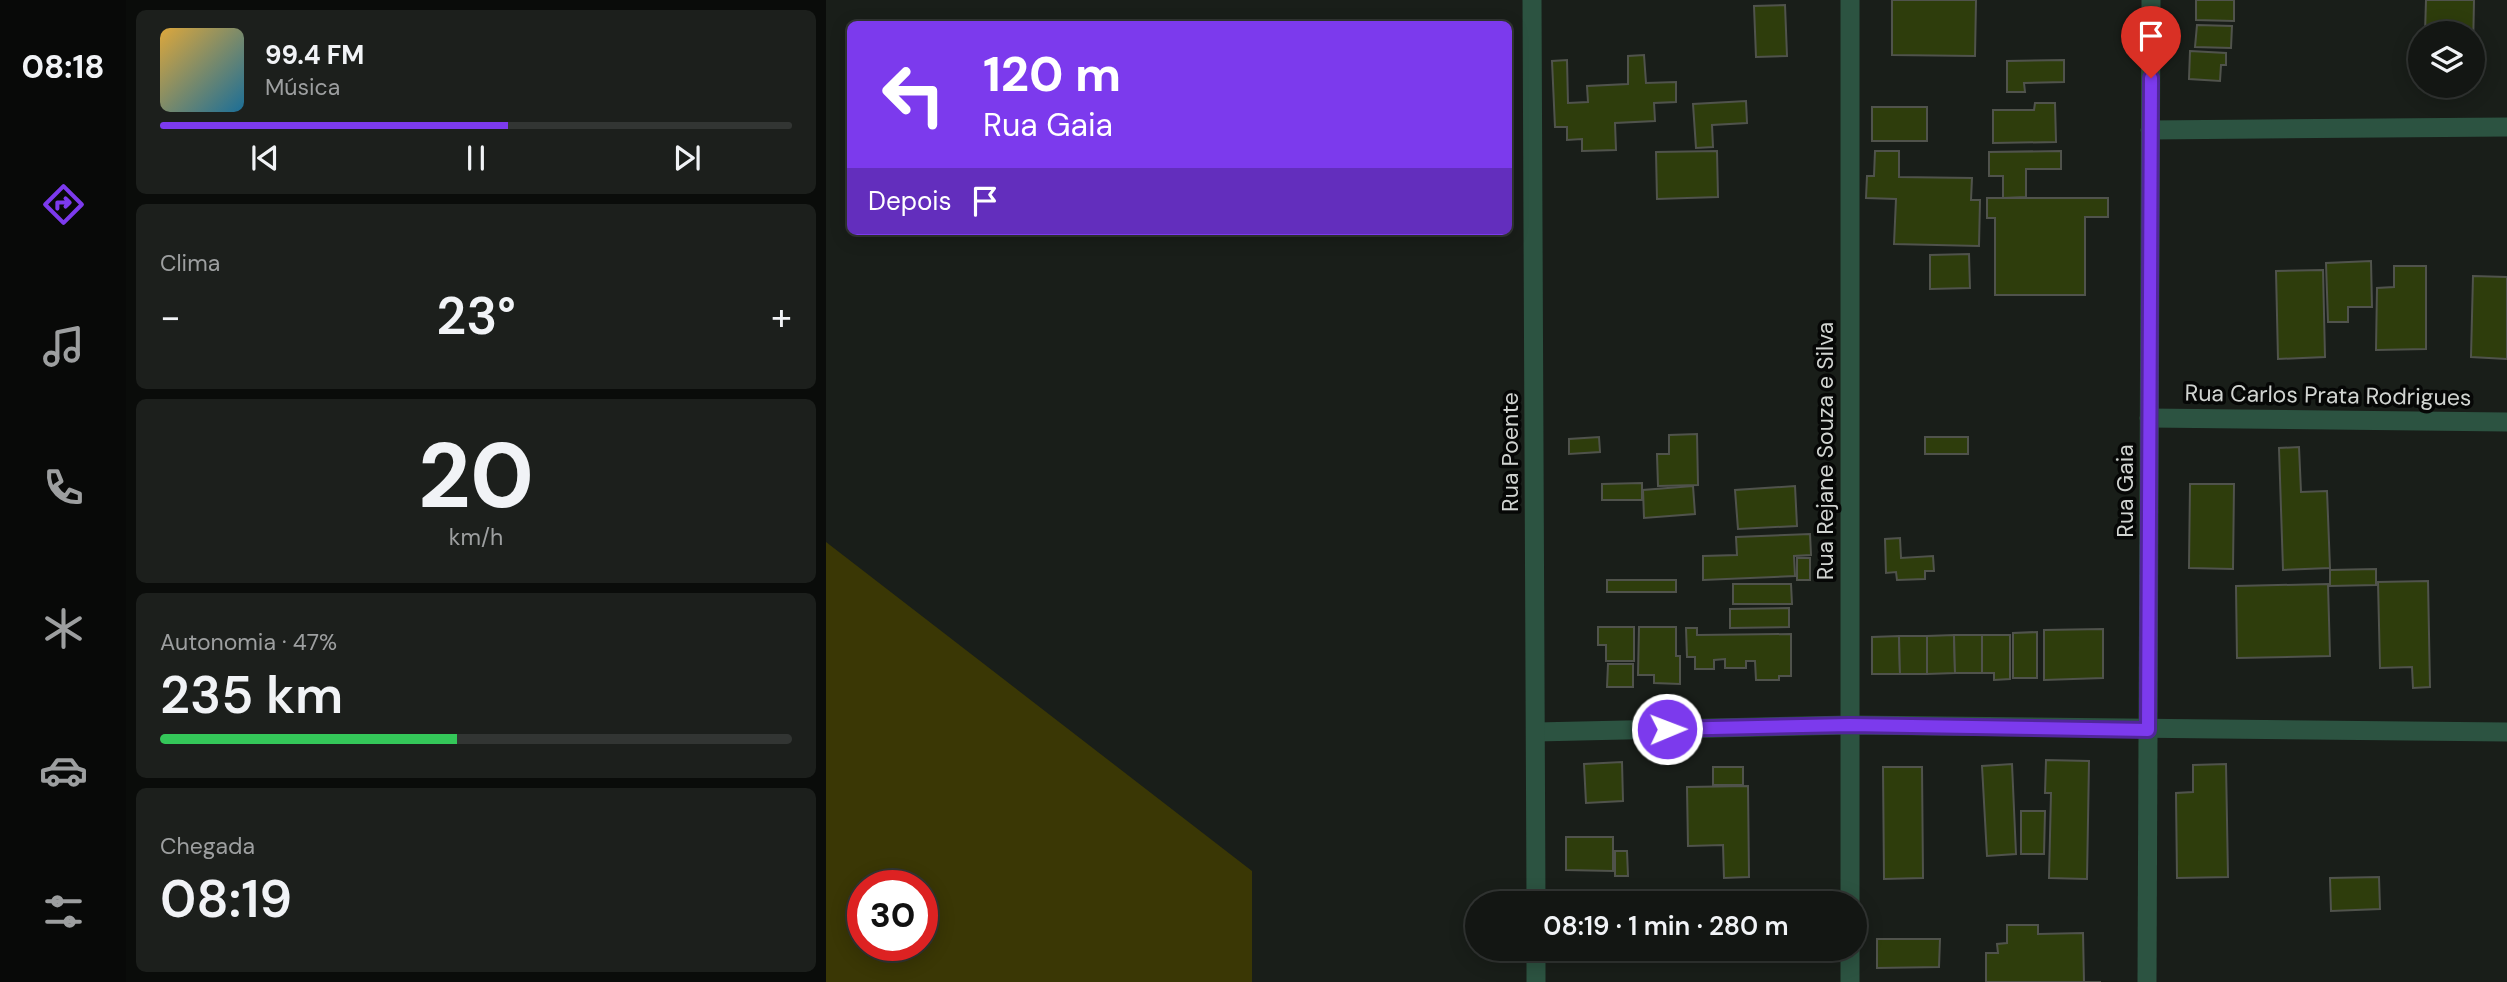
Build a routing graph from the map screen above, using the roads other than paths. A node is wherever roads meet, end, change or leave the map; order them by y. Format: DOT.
graph roads {
  1 [pos="1532,0"];
  2 [pos="1850,0"];
  3 [pos="2151,0"];
  4 [pos="2507,127"];
  5 [pos="2150,130"];
  6 [pos="2149,418"];
  7 [pos="2507,422"];
  8 [pos="1850,725"];
  9 [pos="2148,730"];
  10 [pos="1536,732"];
  11 [pos="2507,732"];
  12 [pos="1536,891"];
  13 [pos="1850,891"];
  14 [pos="1536,961"];
  15 [pos="1850,961"];
  16 [pos="1536,982"];
  17 [pos="1850,982"];
  18 [pos="2147,982"];
  1 -- 10 [label="street, Rua Poente"];
  2 -- 8 [label="street, Rua Rejane Souza e Silva"];
  3 -- 5 [label="street, Rua Gaia"];
  4 -- 5 [label="street"];
  5 -- 6 [label="street, Rua Gaia"];
  6 -- 7 [label="street, Rua Carlos Prata Rodrigues"];
  6 -- 9 [label="street, Rua Gaia"];
  8 -- 9 [label="street"];
  8 -- 10 [label="street"];
  8 -- 13 [label="street, Rua Rejane Souza e Silva"];
  9 -- 11 [label="street"];
  9 -- 18 [label="street, Rua Gaia"];
  10 -- 12 [label="street, Rua Poente"];
  14 -- 16 [label="street"];
  15 -- 17 [label="street"];
}
